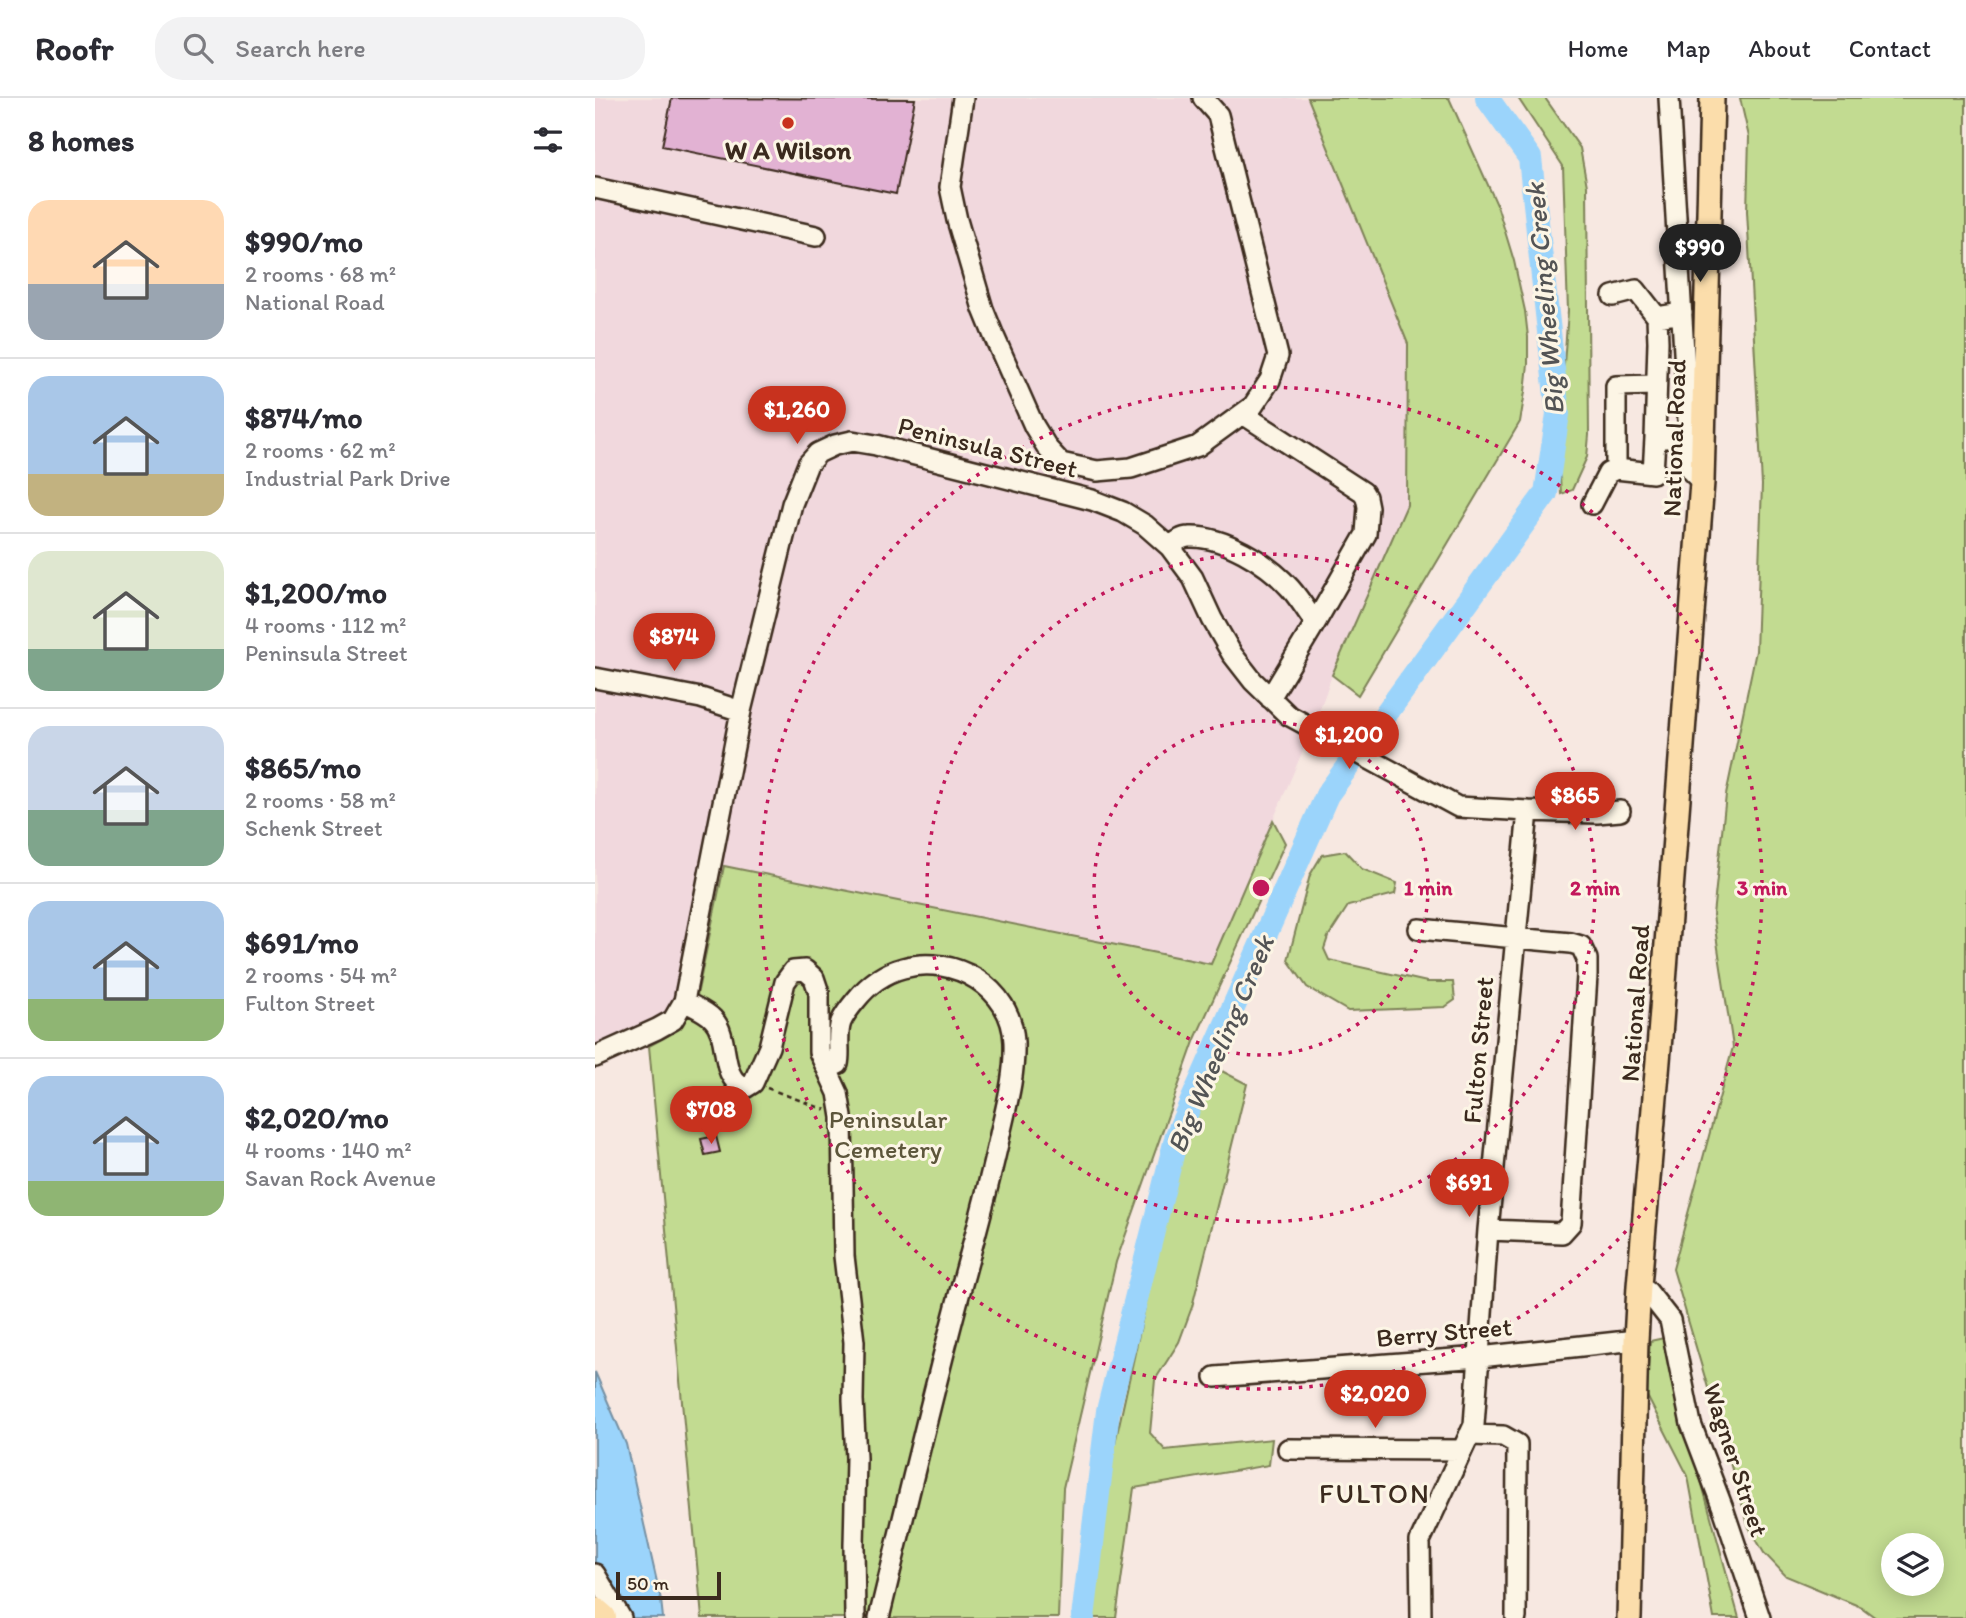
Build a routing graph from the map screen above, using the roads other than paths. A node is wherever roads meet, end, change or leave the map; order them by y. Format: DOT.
graph roads {
  1 [pos="963,98"];
  2 [pos="1203,98"];
  3 [pos="1669,98"];
  4 [pos="1712,98"];
  5 [pos="595,188"];
  6 [pos="816,236"];
  7 [pos="1613,296"];
  8 [pos="1682,313"];
  9 [pos="1657,317"];
  10 [pos="1656,385"];
  11 [pos="1243,414"];
  12 [pos="1655,438"];
  13 [pos="1689,438"];
  14 [pos="1616,469"];
  15 [pos="1097,471"];
  16 [pos="1702,482"];
  17 [pos="1091,500"];
  18 [pos="1592,503"];
  19 [pos="1170,547"];
  20 [pos="1315,623"];
  21 [pos="595,678"];
  22 [pos="1270,698"];
  23 [pos="741,711"];
  24 [pos="1528,811"];
  25 [pos="1620,811"];
  26 [pos="1419,929"];
  27 [pos="1515,937"];
  28 [pos="684,1001"];
  29 [pos="595,1057"];
  30 [pos="828,1069"];
  31 [pos="1488,1230"];
  32 [pos="1639,1286"];
  33 [pos="1636,1340"];
  34 [pos="1480,1357"];
  35 [pos="1215,1377"];
  36 [pos="1466,1442"];
  37 [pos="1288,1449"];
  38 [pos="595,1574"];
  39 [pos="595,1612"];
  40 [pos="602,1618"];
  41 [pos="621,1618"];
  42 [pos="855,1618"];
  43 [pos="879,1618"];
  44 [pos="1421,1618"];
  45 [pos="1516,1618"];
  46 [pos="1629,1618"];
  47 [pos="1760,1618"];
  1 -- 15 [label="street"];
  2 -- 11 [label="street"];
  3 -- 8 [label="street"];
  4 -- 16 [label="main road, National Road"];
  5 -- 6 [label="street"];
  7 -- 9 [label="street"];
  8 -- 9 [label="street"];
  8 -- 13 [label="street"];
  9 -- 10 [label="street"];
  10 -- 12 [label="street"];
  10 -- 14 [label="street"];
  11 -- 15 [label="street"];
  11 -- 20 [label="street"];
  12 -- 13 [label="street"];
  12 -- 14 [label="street"];
  13 -- 16 [label="street"];
  14 -- 18 [label="street"];
  15 -- 17 [label="street"];
  16 -- 32 [label="main road, National Road"];
  17 -- 19 [label="street, Peninsula Street"];
  17 -- 23 [label="street, Peninsula Street"];
  19 -- 20 [label="street"];
  19 -- 22 [label="street, Peninsula Street"];
  20 -- 22 [label="street"];
  21 -- 23 [label="street"];
  22 -- 24 [label="street, Peninsula Street"];
  23 -- 28 [label="street, Peninsula Street"];
  24 -- 25 [label="street, Peninsula Street"];
  24 -- 27 [label="street, Fulton Street"];
  26 -- 27 [label="street"];
  27 -- 31 [label="street, Fulton Street"];
  27 -- 31 [label="street"];
  28 -- 29 [label="street"];
  28 -- 30 [label="street"];
  30 -- 42 [label="street"];
  30 -- 43 [label="street"];
  31 -- 34 [label="street, Fulton Street"];
  32 -- 33 [label="main road, National Road"];
  32 -- 47 [label="street, Wagner Street"];
  33 -- 34 [label="street, Berry Street"];
  33 -- 46 [label="main road, National Road"];
  34 -- 35 [label="street, Berry Street"];
  34 -- 36 [label="street, Fulton Street"];
  36 -- 37 [label="street"];
  36 -- 44 [label="street, Fulton Street"];
  36 -- 45 [label="street"];
  38 -- 41 [label="street"];
  39 -- 40 [label="highway"];
}
